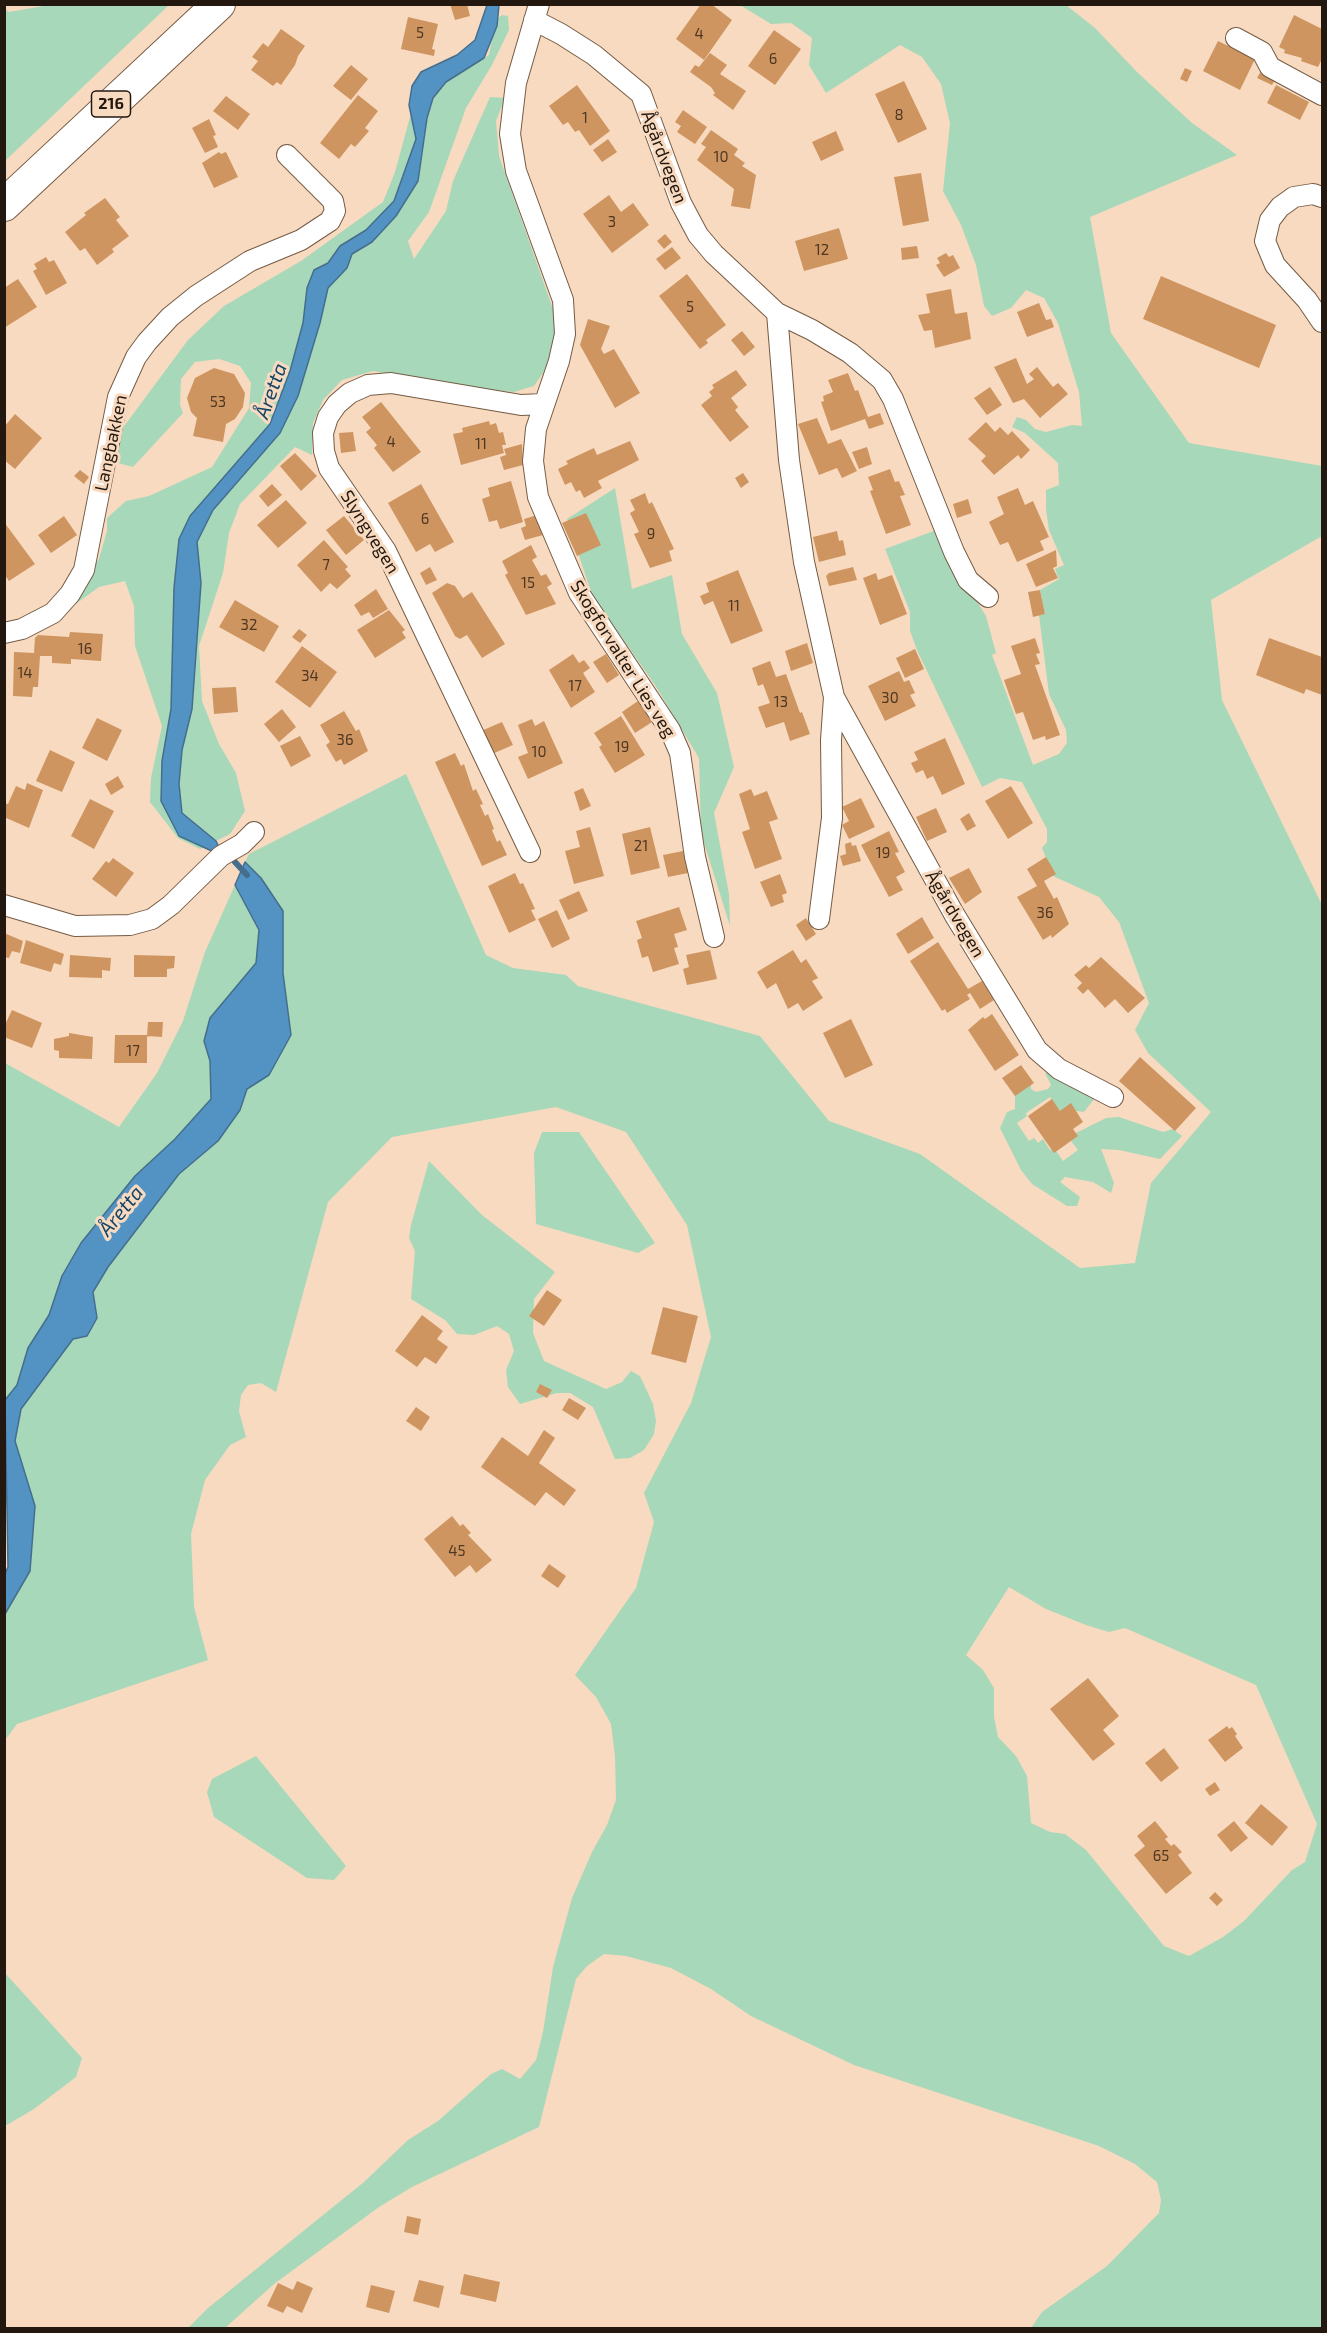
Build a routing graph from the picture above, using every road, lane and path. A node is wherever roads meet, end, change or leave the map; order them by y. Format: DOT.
graph roads {
  1 [pos="219,4"];
  2 [pos="537,12"];
  3 [pos="1236,38"];
  4 [pos="1323,95"];
  5 [pos="287,154"];
  6 [pos="1323,197"];
  7 [pos="4,205"];
  8 [pos="777,313"];
  9 [pos="1323,322"];
  10 [pos="543,404"];
  11 [pos="988,597"];
  12 [pos="4,633"];
  13 [pos="834,697"];
  14 [pos="254,832"];
  15 [pos="530,852"];
  16 [pos="4,905"];
  17 [pos="819,919"];
  18 [pos="714,937"];
  19 [pos="1113,1097"];
  1 -- 7 [label="main road, 216"];
  2 -- 8 [label="street, Ågårdvegen"];
  2 -- 10 [label="street, Skogforvalter Lies veg"];
  3 -- 4 [label="street"];
  5 -- 12 [label="street, Langbakken"];
  6 -- 9 [label="street"];
  8 -- 11 [label="street, Ågårdvegen"];
  8 -- 13 [label="street, Ågårdvegen"];
  10 -- 15 [label="street, Slyngvegen"];
  10 -- 18 [label="street, Skogforvalter Lies veg"];
  13 -- 17 [label="street, Ågårdvegen"];
  13 -- 19 [label="street, Ågårdvegen"];
  14 -- 16 [label="street"];
}
